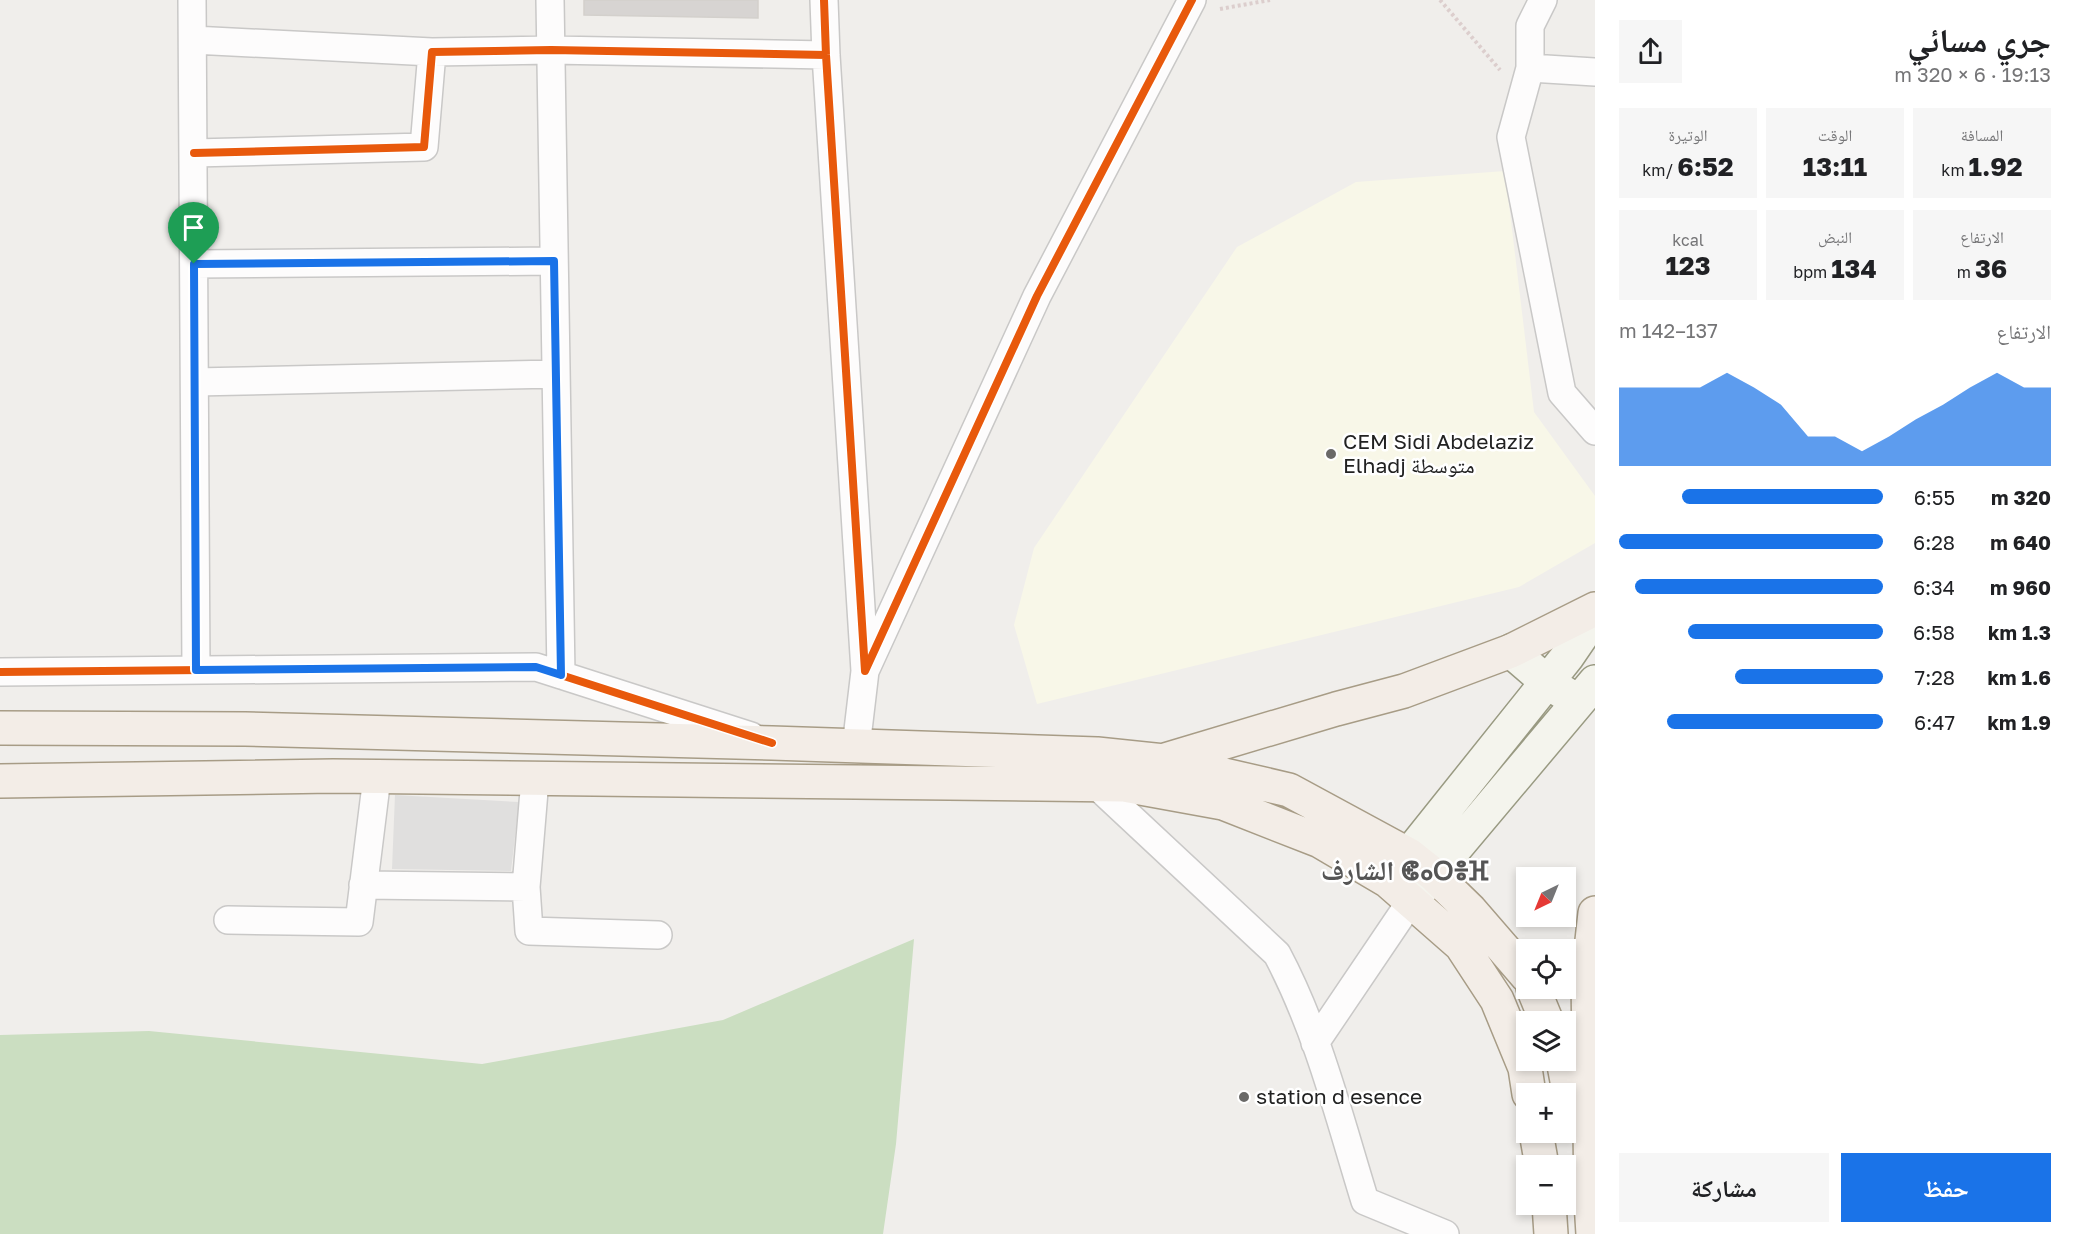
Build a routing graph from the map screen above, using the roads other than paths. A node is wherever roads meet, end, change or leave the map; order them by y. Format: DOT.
graph roads {
  1 [pos="192,0"];
  2 [pos="550,0"];
  3 [pos="824,0"];
  4 [pos="1543,0"];
  5 [pos="1188,8"];
  6 [pos="193,40"];
  7 [pos="551,50"];
  8 [pos="432,52"];
  9 [pos="826,55"];
  10 [pos="1530,68"];
  11 [pos="1595,72"];
  12 [pos="194,153"];
  13 [pos="554,261"];
  14 [pos="194,264"];
  15 [pos="556,374"];
  16 [pos="195,382"];
  17 [pos="1595,431"];
  18 [pos="1595,609"];
  19 [pos="1595,616"];
  20 [pos="1511,651"];
  21 [pos="196,670"];
  22 [pos="865,671"];
  23 [pos="0,672"];
  24 [pos="561,675"];
  25 [pos="1547,682"];
  26 [pos="1589,699"];
  27 [pos="0,728"];
  28 [pos="772,743"];
  29 [pos="856,747"];
  30 [pos="1164,760"];
  31 [pos="377,777"];
  32 [pos="536,779"];
  33 [pos="0,781"];
  34 [pos="1096,785"];
  35 [pos="1421,864"];
  36 [pos="363,885"];
  37 [pos="526,887"];
  38 [pos="1400,891"];
  39 [pos="228,920"];
  40 [pos="1594,926"];
  41 [pos="658,935"];
  42 [pos="1516,963"];
  43 [pos="1315,1043"];
  44 [pos="1565,1071"];
  45 [pos="1527,1083"];
  46 [pos="1591,1202"];
  47 [pos="1550,1215"];
  48 [pos="1445,1234"];
  49 [pos="1551,1234"];
  50 [pos="1593,1234"];
  1 -- 6 [label="street"];
  2 -- 7 [label="street"];
  3 -- 9 [label="street"];
  4 -- 10 [label="street"];
  5 -- 22 [label="street"];
  6 -- 8 [label="street"];
  6 -- 12 [label="street"];
  7 -- 8 [label="street"];
  7 -- 9 [label="street"];
  7 -- 13 [label="street"];
  8 -- 12 [label="street"];
  9 -- 22 [label="street"];
  10 -- 11 [label="street"];
  10 -- 17 [label="street"];
  12 -- 14 [label="street"];
  13 -- 14 [label="street"];
  13 -- 15 [label="street"];
  14 -- 16 [label="street"];
  15 -- 16 [label="street"];
  15 -- 24 [label="street"];
  16 -- 21 [label="street"];
  18 -- 20 [label="main road"];
  19 -- 25 [label="street"];
  20 -- 25 [label="street"];
  20 -- 30 [label="main road"];
  21 -- 23 [label="street"];
  21 -- 24 [label="street"];
  22 -- 29 [label="street"];
  24 -- 28 [label="street"];
  25 -- 26 [label="street"];
  25 -- 35 [label="street"];
  26 -- 35 [label="street"];
  27 -- 28 [label="main road"];
  28 -- 29 [label="main road"];
  29 -- 30 [label="main road"];
  30 -- 35 [label="main road"];
  31 -- 32 [label="main road"];
  31 -- 33 [label="main road"];
  31 -- 36 [label="street"];
  32 -- 34 [label="main road"];
  32 -- 37 [label="street"];
  34 -- 38 [label="main road"];
  34 -- 43 [label="street"];
  35 -- 38 [label="street"];
  35 -- 42 [label="main road"];
  36 -- 37 [label="street"];
  36 -- 39 [label="street"];
  37 -- 41 [label="street"];
  38 -- 43 [label="street"];
  38 -- 45 [label="main road"];
  40 -- 46 [label="main road"];
  43 -- 48 [label="street"];
  44 -- 46 [label="main road"];
  46 -- 50 [label="main road"];
  47 -- 49 [label="main road"];
}
